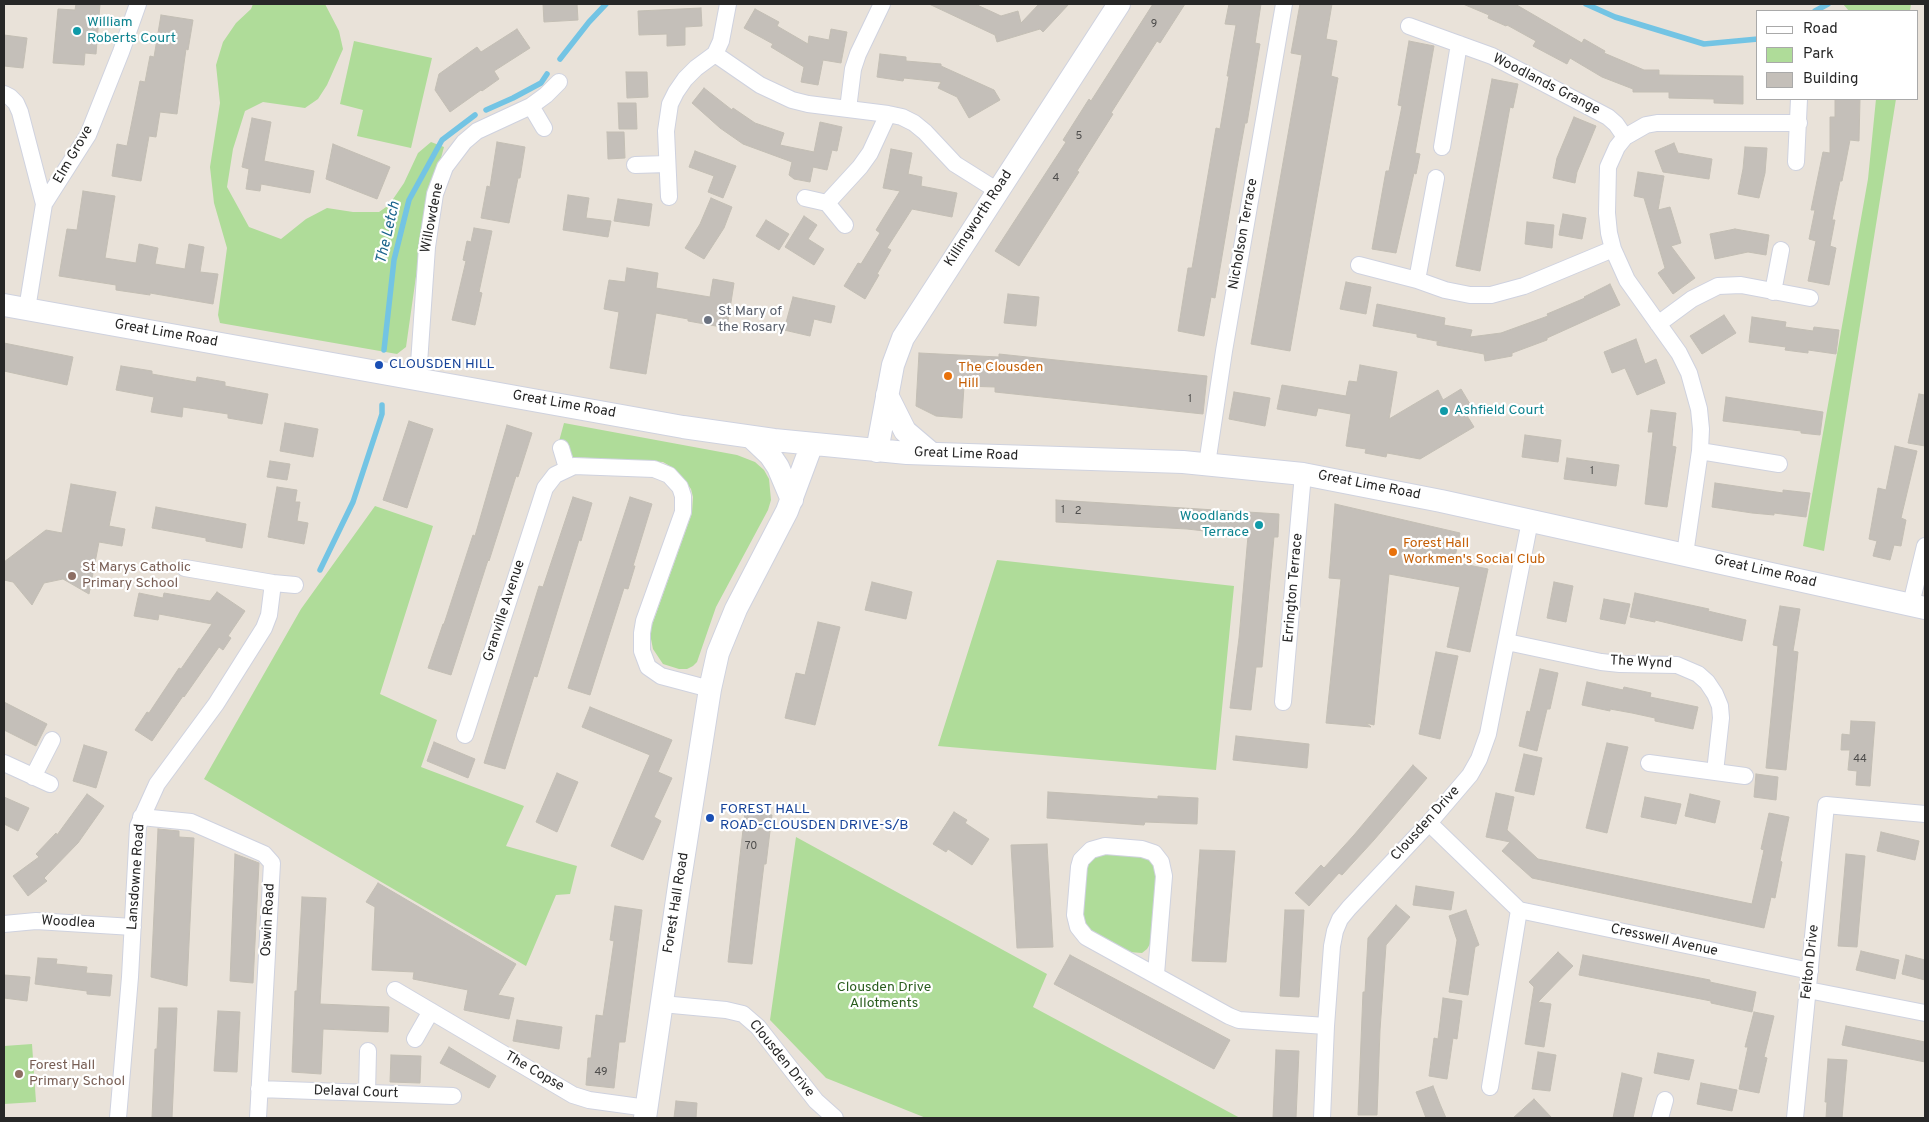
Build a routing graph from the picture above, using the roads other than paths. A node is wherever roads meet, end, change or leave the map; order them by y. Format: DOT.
graph roads {
  1 [pos="138,4"];
  2 [pos="728,4"];
  3 [pos="882,4"];
  4 [pos="1119,4"];
  5 [pos="1284,4"];
  6 [pos="1409,26"];
  7 [pos="1459,44"];
  8 [pos="715,54"];
  9 [pos="559,82"];
  10 [pos="4,94"];
  11 [pos="1799,100"];
  12 [pos="531,106"];
  13 [pos="848,109"];
  14 [pos="888,114"];
  15 [pos="1799,123"];
  16 [pos="544,128"];
  17 [pos="1625,136"];
  18 [pos="1442,147"];
  19 [pos="1796,162"];
  20 [pos="667,164"];
  21 [pos="636,165"];
  22 [pos="1436,178"];
  23 [pos="998,191"];
  24 [pos="669,197"];
  25 [pos="805,198"];
  26 [pos="827,203"];
  27 [pos="44,204"];
  28 [pos="845,225"];
  29 [pos="1612,249"];
  30 [pos="1781,250"];
  31 [pos="1359,265"];
  32 [pos="1417,280"];
  33 [pos="1773,292"];
  34 [pos="1810,298"];
  35 [pos="4,305"];
  36 [pos="27,309"];
  37 [pos="1658,324"];
  38 [pos="418,378"];
  39 [pos="887,396"];
  40 [pos="750,437"];
  41 [pos="812,444"];
  42 [pos="561,448"];
  43 [pos="877,451"];
  44 [pos="1700,451"];
  45 [pos="932,454"];
  46 [pos="1207,464"];
  47 [pos="1779,464"];
  48 [pos="567,468"];
  49 [pos="1303,474"];
  50 [pos="792,500"];
  51 [pos="1530,521"];
  52 [pos="1925,546"];
  53 [pos="1686,554"];
  54 [pos="185,568"];
  55 [pos="273,583"];
  56 [pos="295,586"];
  57 [pos="1918,606"];
  58 [pos="1507,642"];
  59 [pos="710,689"];
  60 [pos="1283,702"];
  61 [pos="464,734"];
  62 [pos="52,740"];
  63 [pos="4,763"];
  64 [pos="1649,763"];
  65 [pos="1715,772"];
  66 [pos="1745,776"];
  67 [pos="33,777"];
  68 [pos="50,784"];
  69 [pos="1925,814"];
  70 [pos="141,817"];
  71 [pos="1429,823"];
  72 [pos="1519,910"];
  73 [pos="4,924"];
  74 [pos="133,927"];
  75 [pos="1810,971"];
  76 [pos="1156,974"];
  77 [pos="395,990"];
  78 [pos="1808,990"];
  79 [pos="662,1004"];
  80 [pos="431,1011"];
  81 [pos="1925,1013"];
  82 [pos="1326,1026"];
  83 [pos="415,1039"];
  84 [pos="368,1051"];
  85 [pos="1490,1087"];
  86 [pos="260,1089"];
  87 [pos="367,1093"];
  88 [pos="453,1096"];
  89 [pos="1665,1100"];
  90 [pos="646,1113"];
  91 [pos="118,1118"];
  92 [pos="258,1118"];
  93 [pos="835,1118"];
  94 [pos="1322,1118"];
  95 [pos="1660,1118"];
  96 [pos="1795,1118"];
  1 -- 27 [label="street, Elm Grove"];
  2 -- 8 [label="street"];
  3 -- 13 [label="street"];
  4 -- 23 [label="main road, Killingworth Road"];
  5 -- 46 [label="street, Nicholson Terrace"];
  6 -- 7 [label="street, Woodlands Grange"];
  7 -- 17 [label="street, Woodlands Grange"];
  7 -- 18 [label="street"];
  8 -- 13 [label="street"];
  8 -- 20 [label="street"];
  9 -- 12 [label="street, Willowdene"];
  10 -- 27 [label="street"];
  11 -- 15 [label="street"];
  12 -- 16 [label="street"];
  12 -- 38 [label="street, Willowdene"];
  13 -- 14 [label="street"];
  14 -- 23 [label="street"];
  14 -- 26 [label="street"];
  15 -- 17 [label="street"];
  15 -- 19 [label="street"];
  17 -- 29 [label="street"];
  20 -- 21 [label="street"];
  20 -- 24 [label="street"];
  22 -- 32 [label="street"];
  23 -- 39 [label="main road, Killingworth Road"];
  25 -- 26 [label="street"];
  26 -- 28 [label="street"];
  27 -- 36 [label="street, Elm Grove"];
  29 -- 32 [label="street"];
  29 -- 37 [label="street"];
  30 -- 33 [label="street"];
  31 -- 32 [label="street"];
  33 -- 34 [label="street"];
  33 -- 37 [label="street"];
  35 -- 36 [label="main road, Great Lime Road"];
  36 -- 38 [label="main road, Great Lime Road"];
  37 -- 44 [label="street"];
  38 -- 40 [label="main road, Great Lime Road"];
  39 -- 43 [label="main road, Killingworth Road"];
  39 -- 45 [label="main road"];
  40 -- 41 [label="main road, Great Lime Road"];
  40 -- 50 [label="main road"];
  41 -- 43 [label="main road, Great Lime Road"];
  41 -- 50 [label="main road, Forest Hall Road"];
  42 -- 48 [label="street"];
  43 -- 45 [label="main road, Great Lime Road"];
  44 -- 47 [label="street"];
  44 -- 53 [label="street"];
  45 -- 46 [label="main road, Great Lime Road"];
  46 -- 49 [label="main road, Great Lime Road"];
  48 -- 59 [label="street"];
  48 -- 61 [label="street, Granville Avenue"];
  49 -- 51 [label="main road, Great Lime Road"];
  49 -- 60 [label="street, Errington Terrace"];
  50 -- 59 [label="main road, Forest Hall Road"];
  51 -- 53 [label="main road, Great Lime Road"];
  51 -- 58 [label="street, Clousden Drive"];
  52 -- 57 [label="street"];
  53 -- 57 [label="main road, Great Lime Road"];
  54 -- 55 [label="street"];
  55 -- 56 [label="street"];
  55 -- 70 [label="street, Lansdowne Road"];
  58 -- 65 [label="street, The Wynd"];
  58 -- 71 [label="street, Clousden Drive"];
  59 -- 79 [label="main road, Forest Hall Road"];
  62 -- 67 [label="street"];
  63 -- 67 [label="street"];
  64 -- 65 [label="street"];
  65 -- 66 [label="street"];
  67 -- 68 [label="street"];
  69 -- 75 [label="street, Felton Drive"];
  70 -- 74 [label="street, Lansdowne Road"];
  70 -- 86 [label="street, Oswin Road"];
  71 -- 72 [label="street"];
  71 -- 82 [label="street, Clousden Drive"];
  72 -- 75 [label="street, Cresswell Avenue"];
  72 -- 85 [label="street"];
  73 -- 74 [label="street, Woodlea"];
  74 -- 91 [label="street, Lansdowne Road"];
  75 -- 78 [label="street, Felton Drive"];
  76 -- 76 [label="street"];
  76 -- 82 [label="street"];
  77 -- 80 [label="street, The Copse"];
  78 -- 81 [label="street"];
  78 -- 96 [label="street, Felton Drive"];
  79 -- 90 [label="main road, Forest Hall Road"];
  79 -- 93 [label="street, Clousden Drive"];
  80 -- 83 [label="street"];
  80 -- 90 [label="street, The Copse"];
  82 -- 94 [label="street, Clousden Drive"];
  84 -- 87 [label="street"];
  86 -- 87 [label="street, Delaval Court"];
  86 -- 92 [label="street, Oswin Road"];
  87 -- 88 [label="street, Delaval Court"];
  89 -- 95 [label="street"];
}
